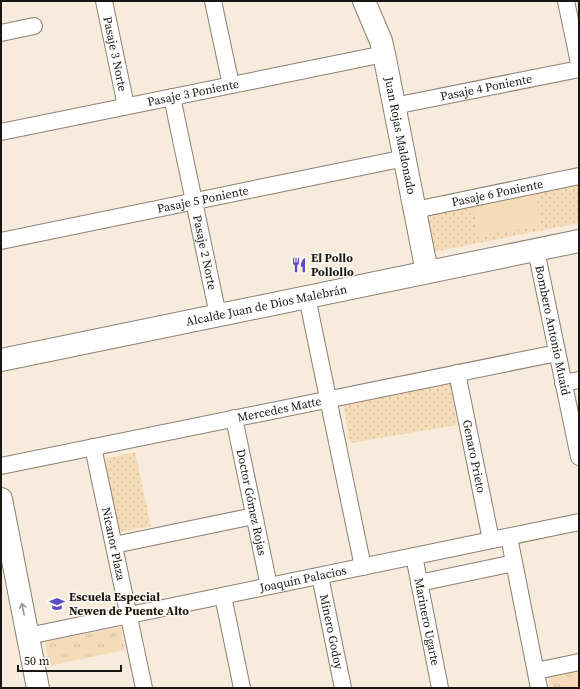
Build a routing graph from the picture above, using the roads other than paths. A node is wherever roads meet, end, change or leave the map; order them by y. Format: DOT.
graph roads {
  1 [pos="104,1"];
  2 [pos="213,1"];
  3 [pos="367,2"];
  4 [pos="571,9"];
  5 [pos="34,26"];
  6 [pos="1,33"];
  7 [pos="384,54"];
  8 [pos="579,63"];
  9 [pos="579,69"];
  10 [pos="231,85"];
  11 [pos="172,97"];
  12 [pos="126,106"];
  13 [pos="394,106"];
  14 [pos="1,132"];
  15 [pos="404,158"];
  16 [pos="579,176"];
  17 [pos="194,201"];
  18 [pos="415,210"];
  19 [pos="579,241"];
  20 [pos="1,242"];
  21 [pos="536,250"];
  22 [pos="427,272"];
  23 [pos="307,297"];
  24 [pos="218,315"];
  25 [pos="557,353"];
  26 [pos="1,360"];
  27 [pos="457,373"];
  28 [pos="579,380"];
  29 [pos="563,383"];
  30 [pos="328,399"];
  31 [pos="234,418"];
  32 [pos="93,447"];
  33 [pos="579,457"];
  34 [pos="1,466"];
  35 [pos="1,499"];
  36 [pos="254,516"];
  37 [pos="579,522"];
  38 [pos="509,537"];
  39 [pos="491,540"];
  40 [pos="114,545"];
  41 [pos="414,556"];
  42 [pos="514,563"];
  43 [pos="363,567"];
  44 [pos="320,576"];
  45 [pos="419,583"];
  46 [pos="269,586"];
  47 [pos="223,596"];
  48 [pos="128,615"];
  49 [pos="28,636"];
  50 [pos="579,662"];
  51 [pos="536,671"];
  52 [pos="38,688"];
  53 [pos="144,688"];
  54 [pos="242,688"];
  55 [pos="343,688"];
  56 [pos="440,688"];
  57 [pos="539,688"];
  1 -- 12 [label="street, Pasaje 3 Norte"];
  2 -- 10 [label="street"];
  3 -- 7 [label="street, Juan Rojas Maldonado"];
  4 -- 8 [label="street"];
  5 -- 6 [label="street"];
  7 -- 10 [label="street, Pasaje 3 Poniente"];
  7 -- 13 [label="street, Juan Rojas Maldonado"];
  9 -- 13 [label="street, Pasaje 4 Poniente"];
  10 -- 11 [label="street, Pasaje 3 Poniente"];
  11 -- 12 [label="street, Pasaje 3 Poniente"];
  11 -- 17 [label="street, Pasaje 2 Norte"];
  12 -- 14 [label="street, Pasaje 3 Poniente"];
  13 -- 15 [label="street, Juan Rojas Maldonado"];
  15 -- 17 [label="street, Pasaje 5 Poniente"];
  15 -- 18 [label="street, Juan Rojas Maldonado"];
  16 -- 18 [label="street, Pasaje 6 Poniente"];
  17 -- 20 [label="street, Pasaje 5 Poniente"];
  17 -- 24 [label="street, Pasaje 2 Norte"];
  18 -- 22 [label="street, Juan Rojas Maldonado"];
  19 -- 21 [label="street, Alcalde Juan de Dios Malebrán"];
  21 -- 22 [label="street, Alcalde Juan de Dios Malebrán"];
  21 -- 25 [label="street, Bombero Antonio Muaid"];
  22 -- 23 [label="street, Alcalde Juan de Dios Malebrán"];
  23 -- 24 [label="street, Alcalde Juan de Dios Malebrán"];
  23 -- 30 [label="street"];
  24 -- 26 [label="street, Alcalde Juan de Dios Malebrán"];
  25 -- 27 [label="street, Mercedes Matte"];
  25 -- 29 [label="street, Bombero Antonio Muaid"];
  27 -- 30 [label="street, Mercedes Matte"];
  27 -- 39 [label="street, Genaro Prieto"];
  28 -- 29 [label="street"];
  29 -- 33 [label="street, Bombero Antonio Muaid"];
  30 -- 31 [label="street, Mercedes Matte"];
  30 -- 43 [label="street"];
  31 -- 32 [label="street, Mercedes Matte"];
  31 -- 36 [label="street, Doctor Gómez Rojas"];
  32 -- 34 [label="street, Mercedes Matte"];
  32 -- 40 [label="street, Nicanor Plaza"];
  49 -- 35 [label="street, one-way"];
  36 -- 40 [label="street"];
  36 -- 46 [label="street, Doctor Gómez Rojas"];
  37 -- 38 [label="street, Joaquín Palacios"];
  38 -- 39 [label="street, Joaquín Palacios"];
  38 -- 42 [label="street"];
  39 -- 41 [label="street, Joaquín Palacios"];
  40 -- 48 [label="street, Nicanor Plaza"];
  41 -- 43 [label="street, Joaquín Palacios"];
  41 -- 45 [label="street, Marinero Ugarte"];
  42 -- 45 [label="street"];
  42 -- 51 [label="street"];
  43 -- 44 [label="street, Joaquín Palacios"];
  44 -- 46 [label="street, Joaquín Palacios"];
  44 -- 55 [label="street, Minero Godoy"];
  45 -- 56 [label="street, Marinero Ugarte"];
  46 -- 47 [label="street, Joaquín Palacios"];
  47 -- 48 [label="street, Joaquín Palacios"];
  47 -- 54 [label="street"];
  48 -- 49 [label="street, Joaquín Palacios"];
  48 -- 53 [label="street, Nicanor Plaza"];
  49 -- 52 [label="street"];
  50 -- 51 [label="street"];
  51 -- 57 [label="street"];
}
